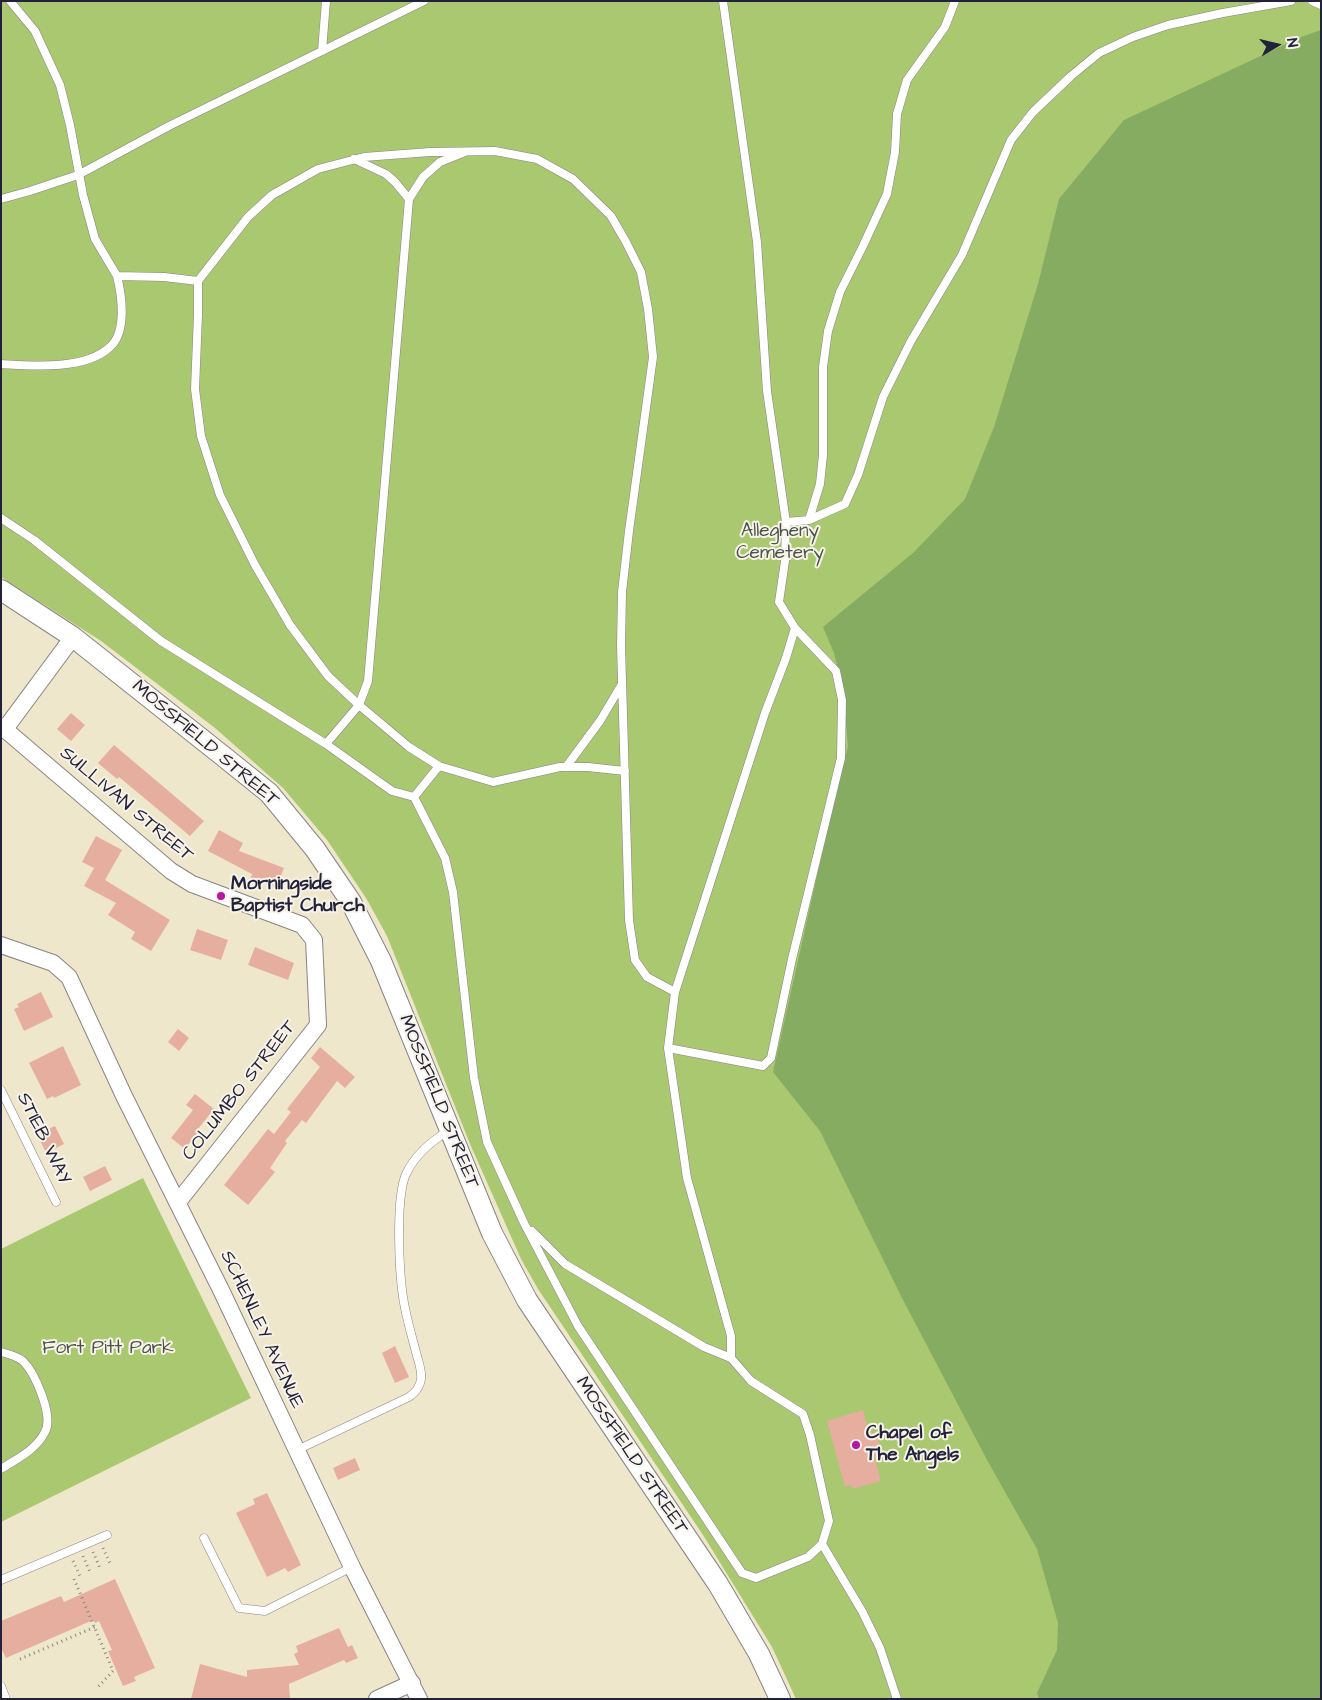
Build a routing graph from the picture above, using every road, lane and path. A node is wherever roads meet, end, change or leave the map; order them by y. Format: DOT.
graph roads {
  1 [pos="10,1"];
  2 [pos="326,1"];
  3 [pos="424,1"];
  4 [pos="724,1"];
  5 [pos="955,1"];
  6 [pos="1291,1"];
  7 [pos="1312,1"];
  8 [pos="1321,5"];
  9 [pos="322,51"];
  10 [pos="465,152"];
  11 [pos="354,159"];
  12 [pos="78,175"];
  13 [pos="1,199"];
  14 [pos="409,199"];
  15 [pos="117,276"];
  16 [pos="198,281"];
  17 [pos="1,364"];
  18 [pos="1,518"];
  19 [pos="808,520"];
  20 [pos="786,522"];
  21 [pos="1,590"];
  22 [pos="795,628"];
  23 [pos="73,637"];
  24 [pos="622,684"];
  25 [pos="359,705"];
  26 [pos="3,727"];
  27 [pos="326,744"];
  28 [pos="439,766"];
  29 [pos="566,767"];
  30 [pos="625,771"];
  31 [pos="414,797"];
  32 [pos="314,940"];
  33 [pos="1,945"];
  34 [pos="675,992"];
  35 [pos="668,1048"];
  36 [pos="1,1090"];
  37 [pos="450,1130"];
  38 [pos="56,1202"];
  39 [pos="178,1202"];
  40 [pos="519,1212"];
  41 [pos="1,1352"];
  42 [pos="731,1358"];
  43 [pos="296,1450"];
  44 [pos="1,1468"];
  45 [pos="107,1536"];
  46 [pos="204,1538"];
  47 [pos="822,1544"];
  48 [pos="103,1548"];
  49 [pos="93,1552"];
  50 [pos="83,1556"];
  51 [pos="73,1561"];
  52 [pos="110,1564"];
  53 [pos="352,1567"];
  54 [pos="100,1568"];
  55 [pos="90,1572"];
  56 [pos="80,1576"];
  57 [pos="74,1579"];
  58 [pos="1,1580"];
  59 [pos="95,1627"];
  60 [pos="20,1658"];
  61 [pos="412,1683"];
  62 [pos="1,1686"];
  63 [pos="96,1689"];
  64 [pos="6,1699"];
  65 [pos="377,1699"];
  66 [pos="419,1699"];
  67 [pos="780,1699"];
  68 [pos="897,1699"];
  1 -- 12 [label="lane"];
  2 -- 9 [label="lane"];
  3 -- 9 [label="lane"];
  4 -- 20 [label="lane"];
  5 -- 19 [label="lane"];
  6 -- 19 [label="lane"];
  7 -- 8 [label="lane"];
  9 -- 12 [label="lane"];
  10 -- 11 [label="lane"];
  10 -- 14 [label="lane"];
  10 -- 24 [label="lane"];
  11 -- 14 [label="lane"];
  11 -- 16 [label="lane"];
  12 -- 13 [label="lane"];
  12 -- 15 [label="lane"];
  14 -- 25 [label="lane"];
  15 -- 16 [label="lane"];
  15 -- 17 [label="lane"];
  16 -- 25 [label="lane"];
  18 -- 27 [label="lane"];
  19 -- 20 [label="lane"];
  20 -- 22 [label="lane"];
  21 -- 23 [label="street, MOSSFIELD STREET"];
  22 -- 34 [label="lane"];
  22 -- 35 [label="lane"];
  23 -- 26 [label="street"];
  23 -- 37 [label="street, MOSSFIELD STREET"];
  24 -- 29 [label="lane"];
  24 -- 30 [label="lane"];
  25 -- 27 [label="lane"];
  25 -- 28 [label="lane"];
  26 -- 32 [label="street, SULLIVAN STREET"];
  27 -- 31 [label="lane"];
  28 -- 29 [label="lane"];
  28 -- 31 [label="lane"];
  29 -- 30 [label="lane"];
  30 -- 34 [label="lane"];
  31 -- 40 [label="lane"];
  32 -- 39 [label="street, COLUMBO STREET"];
  33 -- 39 [label="street, SCHENLEY AVENUE"];
  34 -- 35 [label="lane"];
  35 -- 42 [label="lane"];
  36 -- 38 [label="lane, STIEB WAY"];
  37 -- 43 [label="lane"];
  37 -- 67 [label="street, MOSSFIELD STREET"];
  39 -- 43 [label="street, SCHENLEY AVENUE"];
  40 -- 42 [label="lane"];
  40 -- 47 [label="lane"];
  41 -- 44 [label="lane"];
  42 -- 47 [label="lane"];
  43 -- 53 [label="street, SCHENLEY AVENUE"];
  45 -- 58 [label="lane"];
  46 -- 53 [label="lane"];
  47 -- 68 [label="lane"];
  48 -- 52 [label="path"];
  49 -- 54 [label="path"];
  50 -- 55 [label="path"];
  51 -- 56 [label="path"];
  53 -- 61 [label="street, SCHENLEY AVENUE"];
  57 -- 59 [label="path"];
  59 -- 60 [label="path"];
  59 -- 63 [label="path"];
  61 -- 65 [label="street"];
  61 -- 66 [label="street, SCHENLEY AVENUE"];
  62 -- 64 [label="lane"];
}
